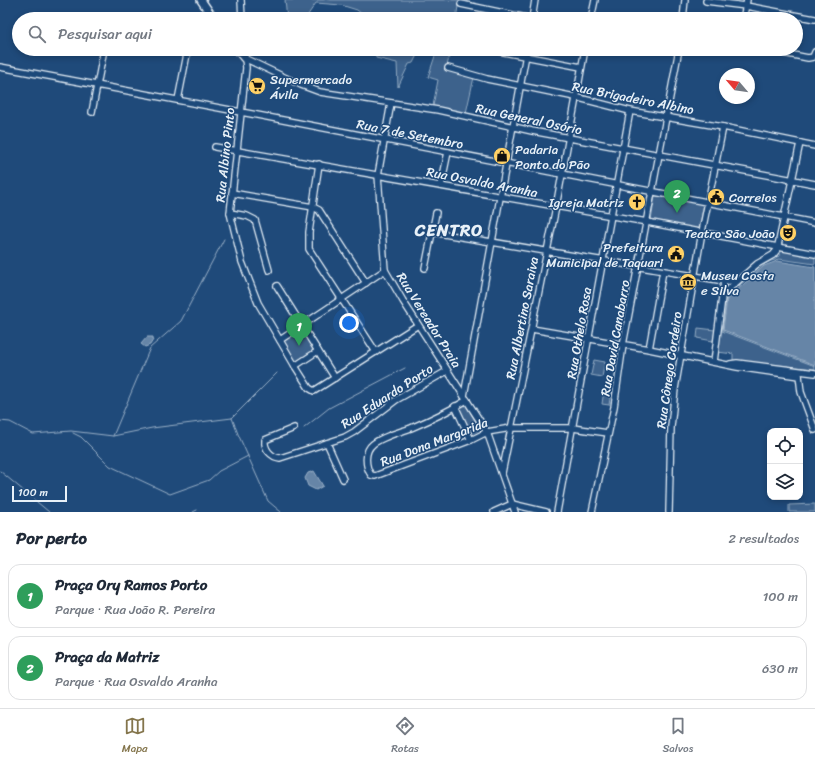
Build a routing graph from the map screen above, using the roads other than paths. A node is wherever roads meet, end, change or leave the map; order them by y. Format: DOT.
graph roads {
  1 [pos="200,0"];
  2 [pos="205,0"];
  3 [pos="241,0"];
  4 [pos="535,0"];
  5 [pos="595,0"];
  6 [pos="685,0"];
  7 [pos="706,1"];
  8 [pos="747,3"];
  9 [pos="461,4"];
  10 [pos="209,12"];
  11 [pos="210,12"];
  12 [pos="242,12"];
  13 [pos="499,12"];
  14 [pos="533,12"];
  15 [pos="592,12"];
  16 [pos="684,12"];
  17 [pos="785,12"];
  18 [pos="803,16"];
  19 [pos="815,19"];
  20 [pos="803,53"];
  21 [pos="814,54"];
  22 [pos="103,56"];
  23 [pos="187,56"];
  24 [pos="520,56"];
  25 [pos="583,56"];
  26 [pos="678,56"];
  27 [pos="525,57"];
  28 [pos="244,58"];
  29 [pos="581,67"];
  30 [pos="0,68"];
  31 [pos="448,68"];
  32 [pos="98,85"];
  33 [pos="520,86"];
  34 [pos="575,97"];
  35 [pos="178,100"];
  36 [pos="391,103"];
  37 [pos="630,111"];
  38 [pos="92,112"];
  39 [pos="241,112"];
  40 [pos="666,116"];
  41 [pos="514,127"];
  42 [pos="724,127"];
  43 [pos="568,138"];
  44 [pos="384,140"];
  45 [pos="800,143"];
  46 [pos="815,146"];
  47 [pos="215,147"];
  48 [pos="623,149"];
  49 [pos="238,150"];
  50 [pos="448,152"];
  51 [pos="659,155"];
  52 [pos="319,164"];
  53 [pos="507,164"];
  54 [pos="716,165"];
  55 [pos="562,174"];
  56 [pos="378,175"];
  57 [pos="792,180"];
  58 [pos="616,184"];
  59 [pos="815,184"];
  60 [pos="441,186"];
  61 [pos="652,192"];
  62 [pos="232,193"];
  63 [pos="501,197"];
  64 [pos="708,202"];
  65 [pos="313,207"];
  66 [pos="556,207"];
  67 [pos="230,213"];
  68 [pos="436,213"];
  69 [pos="611,217"];
  70 [pos="784,217"];
  71 [pos="647,222"];
  72 [pos="815,223"];
  73 [pos="432,232"];
  74 [pos="702,232"];
  75 [pos="493,241"];
  76 [pos="778,246"];
  77 [pos="547,252"];
  78 [pos="815,254"];
  79 [pos="603,261"];
  80 [pos="425,268"];
  81 [pos="638,268"];
  82 [pos="269,270"];
  83 [pos="385,270"];
  84 [pos="663,271"];
  85 [pos="694,276"];
  86 [pos="724,281"];
  87 [pos="737,282"];
  88 [pos="366,283"];
  89 [pos="277,286"];
  90 [pos="722,295"];
  91 [pos="341,299"];
  92 [pos="303,325"];
  93 [pos="418,325"];
  94 [pos="532,328"];
  95 [pos="589,339"];
  96 [pos="280,340"];
  97 [pos="624,345"];
  98 [pos="648,349"];
  99 [pos="318,352"];
  100 [pos="376,352"];
  101 [pos="681,355"];
  102 [pos="714,362"];
  103 [pos="295,366"];
  104 [pos="447,371"];
  105 [pos="799,373"];
  106 [pos="815,373"];
  107 [pos="335,378"];
  108 [pos="465,398"];
  109 [pos="455,406"];
  110 [pos="813,416"];
  111 [pos="294,428"];
  112 [pos="511,428"];
  113 [pos="572,428"];
  114 [pos="815,430"];
  115 [pos="487,432"];
  116 [pos="608,433"];
  117 [pos="471,440"];
  118 [pos="327,443"];
  119 [pos="502,474"];
  120 [pos="343,479"];
  121 [pos="512,504"];
  122 [pos="494,512"];
  123 [pos="515,512"];
  124 [pos="546,512"];
  125 [pos="557,512"];
  126 [pos="592,512"];
  127 [pos="669,512"];
  1 -- 10 [label="main road"];
  2 -- 11 [label="main road"];
  3 -- 12 [label="street"];
  4 -- 14 [label="street"];
  5 -- 15 [label="street"];
  6 -- 16 [label="street"];
  7 -- 8 [label="street"];
  8 -- 17 [label="street"];
  9 -- 13 [label="street"];
  18 -- 19 [label="street"];
  20 -- 21 [label="street"];
  22 -- 32 [label="street"];
  23 -- 35 [label="street"];
  24 -- 27 [label="street"];
  25 -- 29 [label="street, Rua Albertino Saraiva"];
  26 -- 40 [label="street, Rua David Canabarro"];
  27 -- 29 [label="street"];
  27 -- 33 [label="street"];
  28 -- 36 [label="street, Rua General Osório"];
  28 -- 39 [label="street, Rua Albino Pinto"];
  29 -- 34 [label="street, Rua Albertino Saraiva"];
  30 -- 32 [label="street, Rua 7 de Setembro"];
  31 -- 33 [label="street, Rua Brigadeiro Albino"];
  32 -- 35 [label="street, Rua 7 de Setembro"];
  32 -- 38 [label="street"];
  33 -- 34 [label="street, Rua Brigadeiro Albino"];
  33 -- 41 [label="street"];
  34 -- 37 [label="street, Rua Brigadeiro Albino"];
  34 -- 43 [label="street, Rua Albertino Saraiva"];
  35 -- 39 [label="street, Rua 7 de Setembro"];
  36 -- 41 [label="street, Rua General Osório"];
  36 -- 44 [label="street, Rua Vereador Praia"];
  37 -- 40 [label="street, Rua Brigadeiro Albino"];
  37 -- 48 [label="street, Rua Othelo Rosa"];
  39 -- 44 [label="street, Rua 7 de Setembro"];
  39 -- 49 [label="street, Rua Albino Pinto"];
  40 -- 42 [label="street, Rua Brigadeiro Albino"];
  40 -- 51 [label="street, Rua David Canabarro"];
  41 -- 43 [label="street, Rua General Osório"];
  41 -- 53 [label="street"];
  42 -- 45 [label="street, Rua Brigadeiro Albino"];
  42 -- 54 [label="street, Rua Cônego Cordeiro"];
  43 -- 48 [label="street, Rua General Osório"];
  43 -- 55 [label="street, Rua Albertino Saraiva"];
  44 -- 50 [label="street, Rua 7 de Setembro"];
  44 -- 56 [label="street, Rua Vereador Praia"];
  45 -- 46 [label="street, Rua Brigadeiro Albino"];
  45 -- 57 [label="street"];
  47 -- 49 [label="street, Rua Osvaldo Aranha"];
  48 -- 51 [label="street, Rua General Osório"];
  48 -- 58 [label="street, Rua Othelo Rosa"];
  49 -- 52 [label="street, Rua Osvaldo Aranha"];
  49 -- 62 [label="street, Rua Albino Pinto"];
  50 -- 53 [label="street, Rua 7 de Setembro"];
  50 -- 60 [label="street"];
  51 -- 54 [label="street, Rua General Osório"];
  51 -- 61 [label="street, Rua David Canabarro"];
  52 -- 56 [label="street, Rua Osvaldo Aranha"];
  52 -- 65 [label="street"];
  53 -- 55 [label="street, Rua 7 de Setembro"];
  53 -- 63 [label="street"];
  54 -- 57 [label="street, Rua General Osório"];
  54 -- 64 [label="street, Rua Cônego Cordeiro"];
  55 -- 58 [label="street, Rua 7 de Setembro"];
  55 -- 66 [label="street, Rua Albertino Saraiva"];
  56 -- 60 [label="street, Rua Osvaldo Aranha"];
  56 -- 83 [label="street, Rua Vereador Praia"];
  57 -- 59 [label="street, Rua General Osório"];
  57 -- 70 [label="street"];
  58 -- 61 [label="street, Rua 7 de Setembro"];
  58 -- 69 [label="street, Rua Othelo Rosa"];
  60 -- 63 [label="street, Rua Osvaldo Aranha"];
  61 -- 64 [label="street, Rua 7 de Setembro"];
  61 -- 71 [label="street, Rua David Canabarro"];
  62 -- 65 [label="street"];
  62 -- 67 [label="street, Rua Albino Pinto"];
  63 -- 66 [label="street, Rua Osvaldo Aranha"];
  63 -- 75 [label="street"];
  64 -- 70 [label="street, Rua 7 de Setembro"];
  64 -- 74 [label="street, Rua Cônego Cordeiro"];
  65 -- 88 [label="street"];
  65 -- 91 [label="street"];
  66 -- 69 [label="street, Rua Osvaldo Aranha"];
  66 -- 77 [label="street, Rua Albertino Saraiva"];
  67 -- 82 [label="street"];
  67 -- 96 [label="street, Rua Albino Pinto"];
  68 -- 73 [label="street"];
  69 -- 71 [label="street, Rua Osvaldo Aranha"];
  69 -- 79 [label="street, Rua Othelo Rosa"];
  70 -- 72 [label="street, Rua 7 de Setembro"];
  70 -- 76 [label="street"];
  71 -- 74 [label="street, Rua Osvaldo Aranha"];
  71 -- 81 [label="street, Rua David Canabarro"];
  73 -- 75 [label="street"];
  73 -- 80 [label="street"];
  74 -- 76 [label="street, Rua Osvaldo Aranha"];
  74 -- 85 [label="street, Rua Cônego Cordeiro"];
  75 -- 77 [label="street"];
  75 -- 108 [label="street"];
  76 -- 78 [label="street, Rua Osvaldo Aranha"];
  76 -- 87 [label="street"];
  77 -- 79 [label="street"];
  77 -- 94 [label="street, Rua Albertino Saraiva"];
  79 -- 81 [label="street"];
  79 -- 95 [label="street, Rua Othelo Rosa"];
  81 -- 84 [label="street"];
  81 -- 97 [label="street, Rua David Canabarro"];
  83 -- 88 [label="street"];
  83 -- 93 [label="street, Rua Vereador Praia"];
  84 -- 85 [label="street"];
  84 -- 98 [label="street"];
  85 -- 86 [label="street"];
  85 -- 101 [label="street, Rua Cônego Cordeiro"];
  86 -- 87 [label="street"];
  86 -- 90 [label="street"];
  87 -- 90 [label="street"];
  88 -- 91 [label="street"];
  89 -- 92 [label="street"];
  90 -- 102 [label="street"];
  91 -- 92 [label="street"];
  91 -- 100 [label="street"];
  92 -- 96 [label="street"];
  92 -- 99 [label="street"];
  93 -- 100 [label="street"];
  93 -- 104 [label="street, Rua Vereador Praia"];
  94 -- 95 [label="street"];
  94 -- 112 [label="street, Rua Albertino Saraiva"];
  95 -- 97 [label="street"];
  95 -- 113 [label="street, Rua Othelo Rosa"];
  96 -- 103 [label="street, Rua Albino Pinto"];
  97 -- 98 [label="street"];
  97 -- 116 [label="street, Rua David Canabarro"];
  98 -- 101 [label="street"];
  99 -- 103 [label="street"];
  99 -- 107 [label="street"];
  100 -- 107 [label="street"];
  101 -- 102 [label="street"];
  101 -- 127 [label="street, Rua Cônego Cordeiro"];
  102 -- 105 [label="street"];
  103 -- 107 [label="street, Rua Albino Pinto"];
  104 -- 108 [label="street, Rua Vereador Praia"];
  104 -- 118 [label="street, Rua Eduardo Porto"];
  105 -- 106 [label="street"];
  105 -- 110 [label="street"];
  108 -- 109 [label="street"];
  108 -- 115 [label="street, Rua Vereador Praia"];
  109 -- 117 [label="street"];
  109 -- 117 [label="street, Rua Dona Margarida"];
  110 -- 114 [label="street"];
  111 -- 118 [label="street, Rua Eduardo Porto"];
  112 -- 113 [label="street, Rua Dona Margarida"];
  112 -- 115 [label="street, Rua Dona Margarida"];
  112 -- 119 [label="street, Rua Albertino Saraiva"];
  113 -- 116 [label="street, Rua Dona Margarida"];
  113 -- 125 [label="street, Rua Othelo Rosa"];
  115 -- 117 [label="street, Rua Dona Margarida"];
  115 -- 119 [label="street, Rua Vereador Praia"];
  116 -- 126 [label="street, Rua David Canabarro"];
  118 -- 120 [label="street"];
  119 -- 121 [label="street, Rua Vereador Praia"];
  121 -- 122 [label="street"];
  121 -- 123 [label="street, Rua Vereador Praia"];
  121 -- 124 [label="street"];
}
